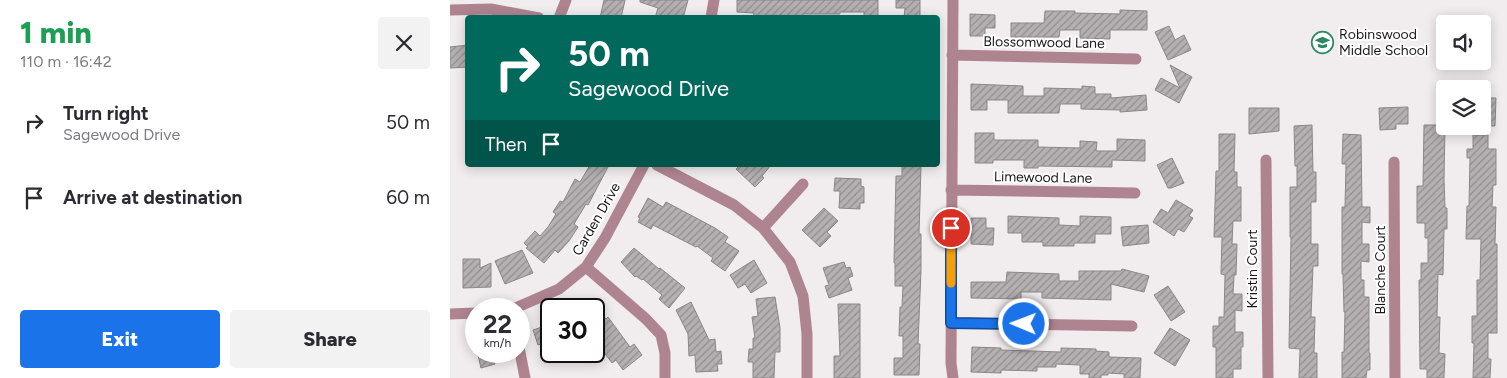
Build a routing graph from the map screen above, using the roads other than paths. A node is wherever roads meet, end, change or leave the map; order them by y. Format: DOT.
graph roads {
  1 [pos="566,0"];
  2 [pos="714,0"];
  3 [pos="952,0"];
  4 [pos="450,10"];
  5 [pos="524,15"];
  6 [pos="560,15"];
  7 [pos="712,15"];
  8 [pos="952,55"];
  9 [pos="1136,59"];
  10 [pos="1266,160"];
  11 [pos="1394,162"];
  12 [pos="643,167"];
  13 [pos="661,167"];
  14 [pos="803,184"];
  15 [pos="952,190"];
  16 [pos="1135,193"];
  17 [pos="763,228"];
  18 [pos="586,267"];
  19 [pos="530,302"];
  20 [pos="465,313"];
  21 [pos="450,314"];
  22 [pos="951,323"];
  23 [pos="1132,326"];
  24 [pos="522,363"];
  25 [pos="525,378"];
  26 [pos="665,378"];
  27 [pos="807,378"];
  28 [pos="953,378"];
  29 [pos="1268,378"];
  30 [pos="1395,378"];
  1 -- 6 [label="street"];
  2 -- 7 [label="street"];
  3 -- 8 [label="street"];
  4 -- 5 [label="street"];
  8 -- 9 [label="street, Blossomwood Lane"];
  8 -- 15 [label="street"];
  10 -- 29 [label="street, Kristin Court"];
  11 -- 30 [label="street, Blanche Court"];
  12 -- 18 [label="street, Carden Drive"];
  13 -- 17 [label="street"];
  14 -- 17 [label="street"];
  15 -- 16 [label="street, Limewood Lane"];
  15 -- 22 [label="street"];
  17 -- 27 [label="street"];
  18 -- 19 [label="street, Carden Drive"];
  18 -- 26 [label="street"];
  20 -- 21 [label="street"];
  22 -- 23 [label="street"];
  22 -- 28 [label="street"];
  24 -- 25 [label="street"];
}
